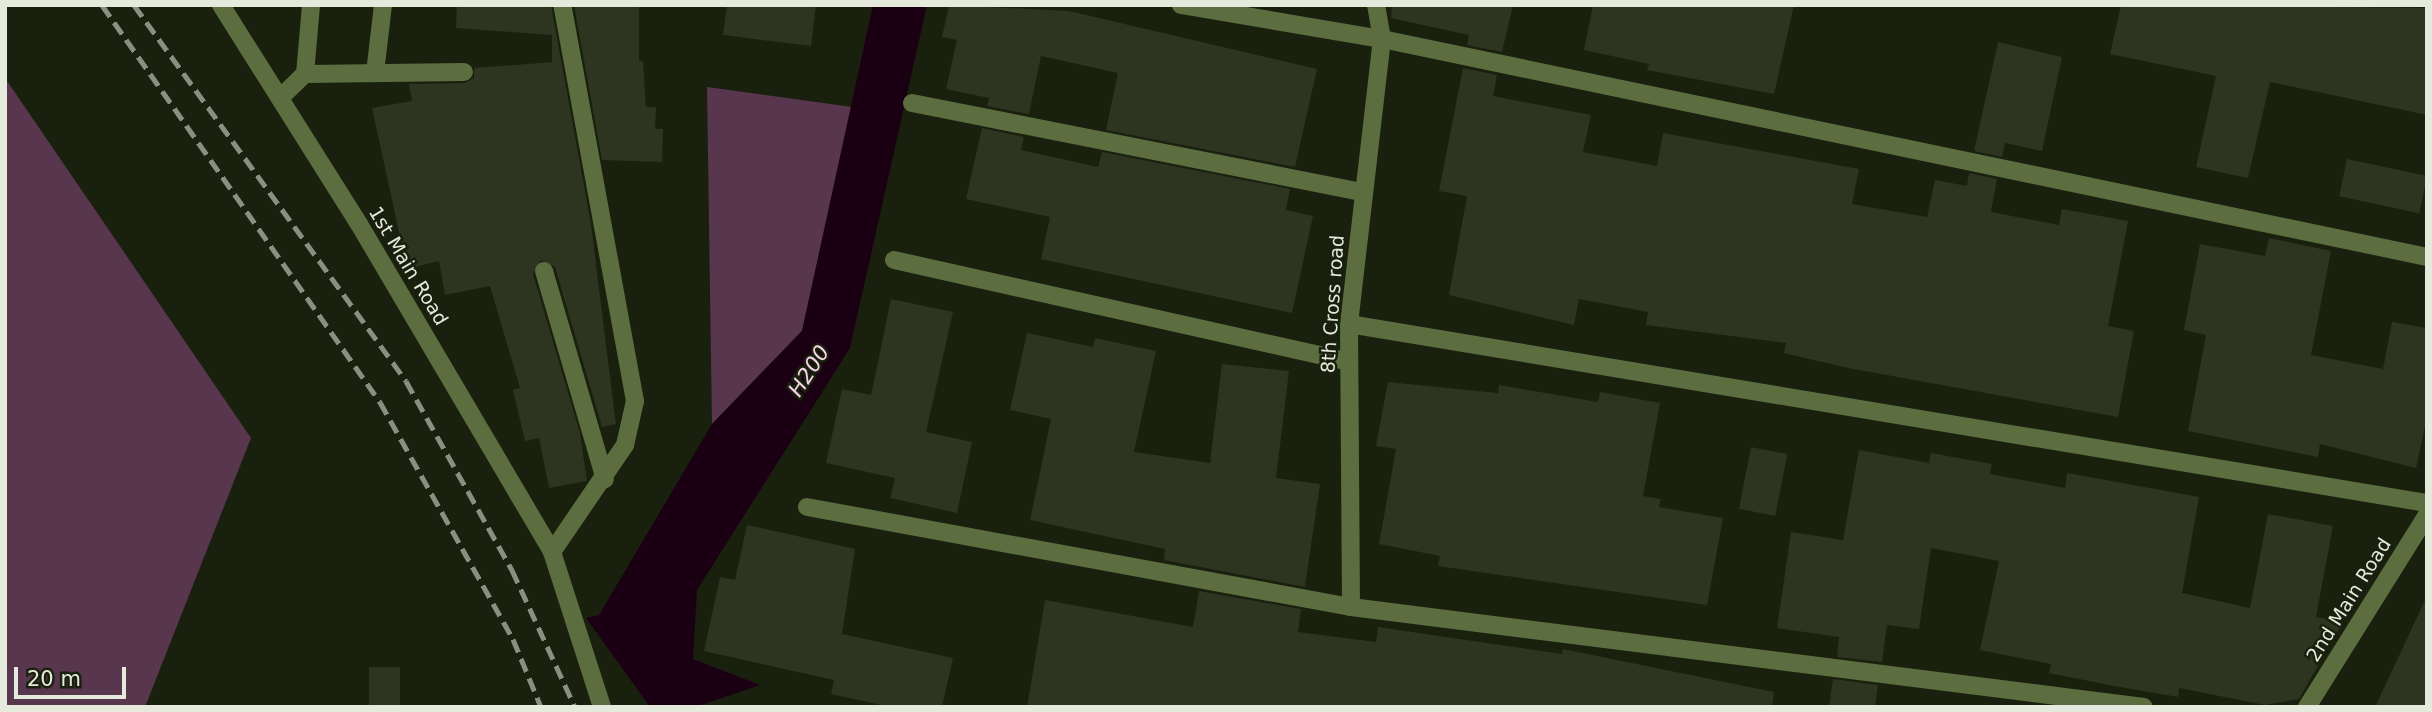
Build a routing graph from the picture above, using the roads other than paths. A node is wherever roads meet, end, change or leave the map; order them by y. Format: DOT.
graph roads {
  1 [pos="221,5"];
  2 [pos="311,5"];
  3 [pos="383,5"];
  4 [pos="562,5"];
  5 [pos="1181,5"];
  6 [pos="1376,5"];
  7 [pos="1382,39"];
  8 [pos="464,72"];
  9 [pos="375,73"];
  10 [pos="305,74"];
  11 [pos="281,97"];
  12 [pos="912,103"];
  13 [pos="1363,192"];
  14 [pos="2427,257"];
  15 [pos="894,260"];
  16 [pos="544,271"];
  17 [pos="1349,324"];
  18 [pos="1349,362"];
  19 [pos="605,479"];
  20 [pos="2427,503"];
  21 [pos="807,508"];
  22 [pos="2427,515"];
  23 [pos="552,552"];
  24 [pos="1351,607"];
  25 [pos="602,707"];
  26 [pos="2144,707"];
  27 [pos="2307,707"];
  1 -- 11 [label="street, 1st Main Road"];
  2 -- 10 [label="street"];
  3 -- 9 [label="street"];
  4 -- 19 [label="street"];
  5 -- 7 [label="street"];
  6 -- 7 [label="street, 8th Cross road"];
  7 -- 13 [label="street, 8th Cross road"];
  7 -- 14 [label="street"];
  8 -- 9 [label="street"];
  9 -- 10 [label="street"];
  10 -- 11 [label="street"];
  11 -- 23 [label="street, 1st Main Road"];
  12 -- 13 [label="street"];
  13 -- 17 [label="street, 8th Cross road"];
  15 -- 18 [label="street"];
  16 -- 19 [label="street"];
  17 -- 18 [label="street, 8th Cross road"];
  17 -- 20 [label="street"];
  18 -- 24 [label="street, 8th Cross road"];
  19 -- 23 [label="street"];
  21 -- 24 [label="street"];
  22 -- 27 [label="street, 2nd Main Road"];
  23 -- 25 [label="street, 1st Main Road"];
  24 -- 26 [label="street"];
}
